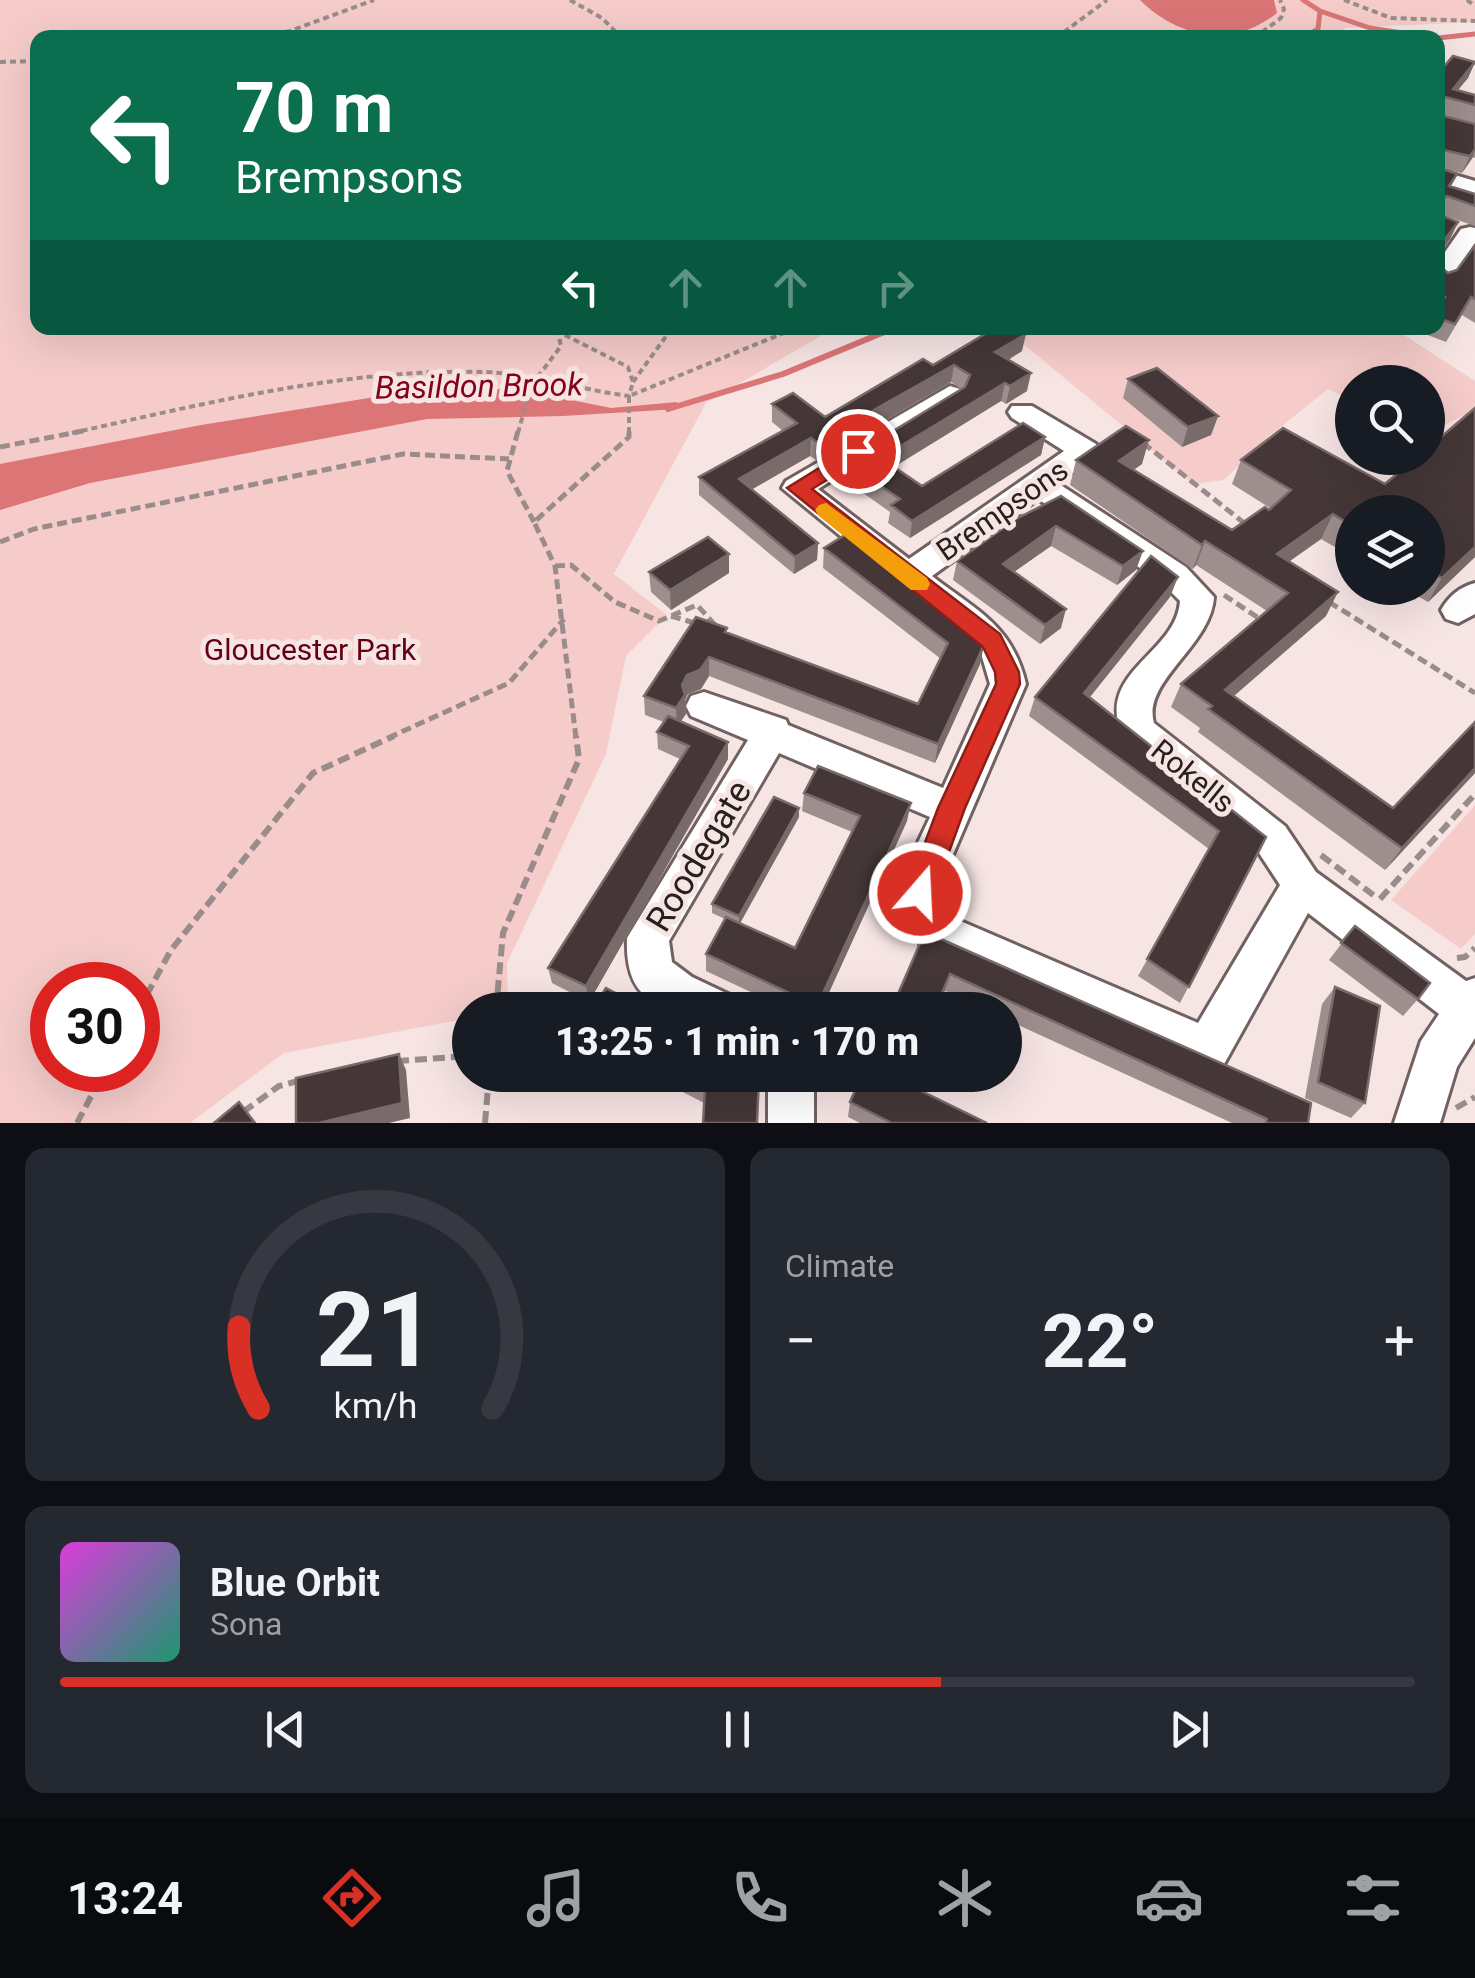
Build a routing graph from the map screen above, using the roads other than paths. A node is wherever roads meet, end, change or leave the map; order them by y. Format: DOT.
graph roads {
  1 [pos="1445,179"];
  2 [pos="1475,188"];
  3 [pos="1445,226"];
  4 [pos="1472,234"];
  5 [pos="1445,270"];
  6 [pos="950,395"];
  7 [pos="1022,412"];
  8 [pos="1038,485"];
  9 [pos="908,576"];
  10 [pos="704,706"];
  11 [pos="773,731"];
  12 [pos="952,808"];
  13 [pos="1309,868"];
  14 [pos="677,992"];
  15 [pos="1471,1004"];
  16 [pos="791,1092"];
  17 [pos="1434,1117"];
  18 [pos="792,1123"];
  1 -- 2 [label="street"];
  3 -- 4 [label="street"];
  4 -- 5 [label="street"];
  6 -- 9 [label="street, Brempsons"];
  7 -- 8 [label="street, Brempsons"];
  8 -- 9 [label="street, Brempsons"];
  8 -- 13 [label="street, Rokells"];
  9 -- 12 [label="street, Brempsons"];
  10 -- 11 [label="street"];
  11 -- 12 [label="street"];
  11 -- 14 [label="street, Roodegate"];
  12 -- 13 [label="street, Brempsons"];
  13 -- 15 [label="street, Rokells"];
  15 -- 17 [label="street"];
  16 -- 18 [label="street"];
}
